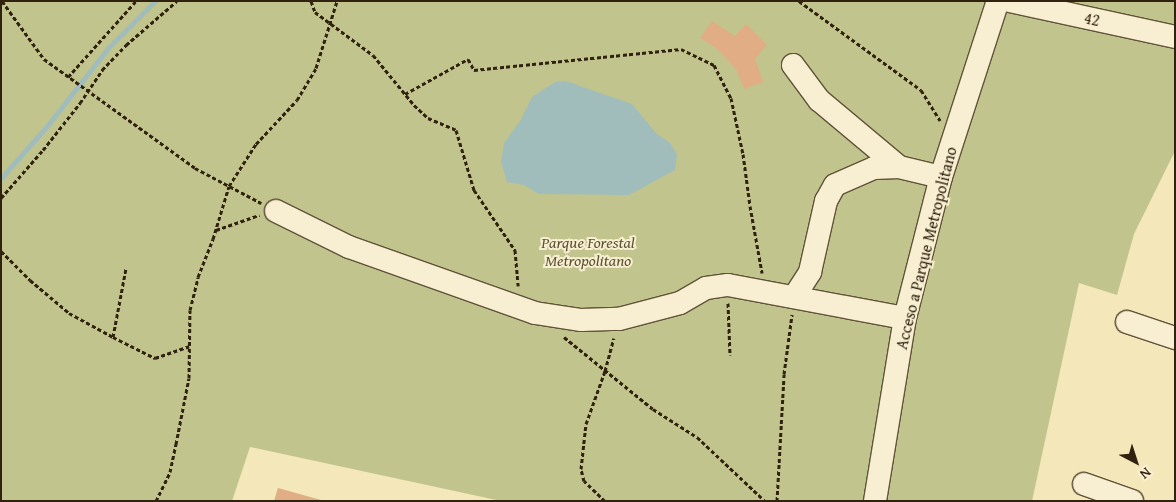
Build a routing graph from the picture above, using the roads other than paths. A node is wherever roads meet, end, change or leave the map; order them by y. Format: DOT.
graph roads {
  1 [pos="998,1"];
  2 [pos="1010,1"];
  3 [pos="1175,36"];
  4 [pos="793,65"];
  5 [pos="899,167"];
  6 [pos="941,177"];
  7 [pos="276,211"];
  8 [pos="794,298"];
  9 [pos="905,318"];
  10 [pos="1127,322"];
  11 [pos="1175,338"];
  12 [pos="1084,484"];
  13 [pos="875,501"];
  14 [pos="1132,501"];
  1 -- 6 [label="street, Acceso a Parque Metropolitano"];
  2 -- 3 [label="street, 42"];
  4 -- 5 [label="street"];
  5 -- 6 [label="street"];
  5 -- 8 [label="street"];
  6 -- 9 [label="street, Acceso a Parque Metropolitano"];
  7 -- 8 [label="street"];
  8 -- 9 [label="street"];
  9 -- 13 [label="street, Acceso a Parque Metropolitano"];
  10 -- 11 [label="street"];
  12 -- 14 [label="street"];
}
